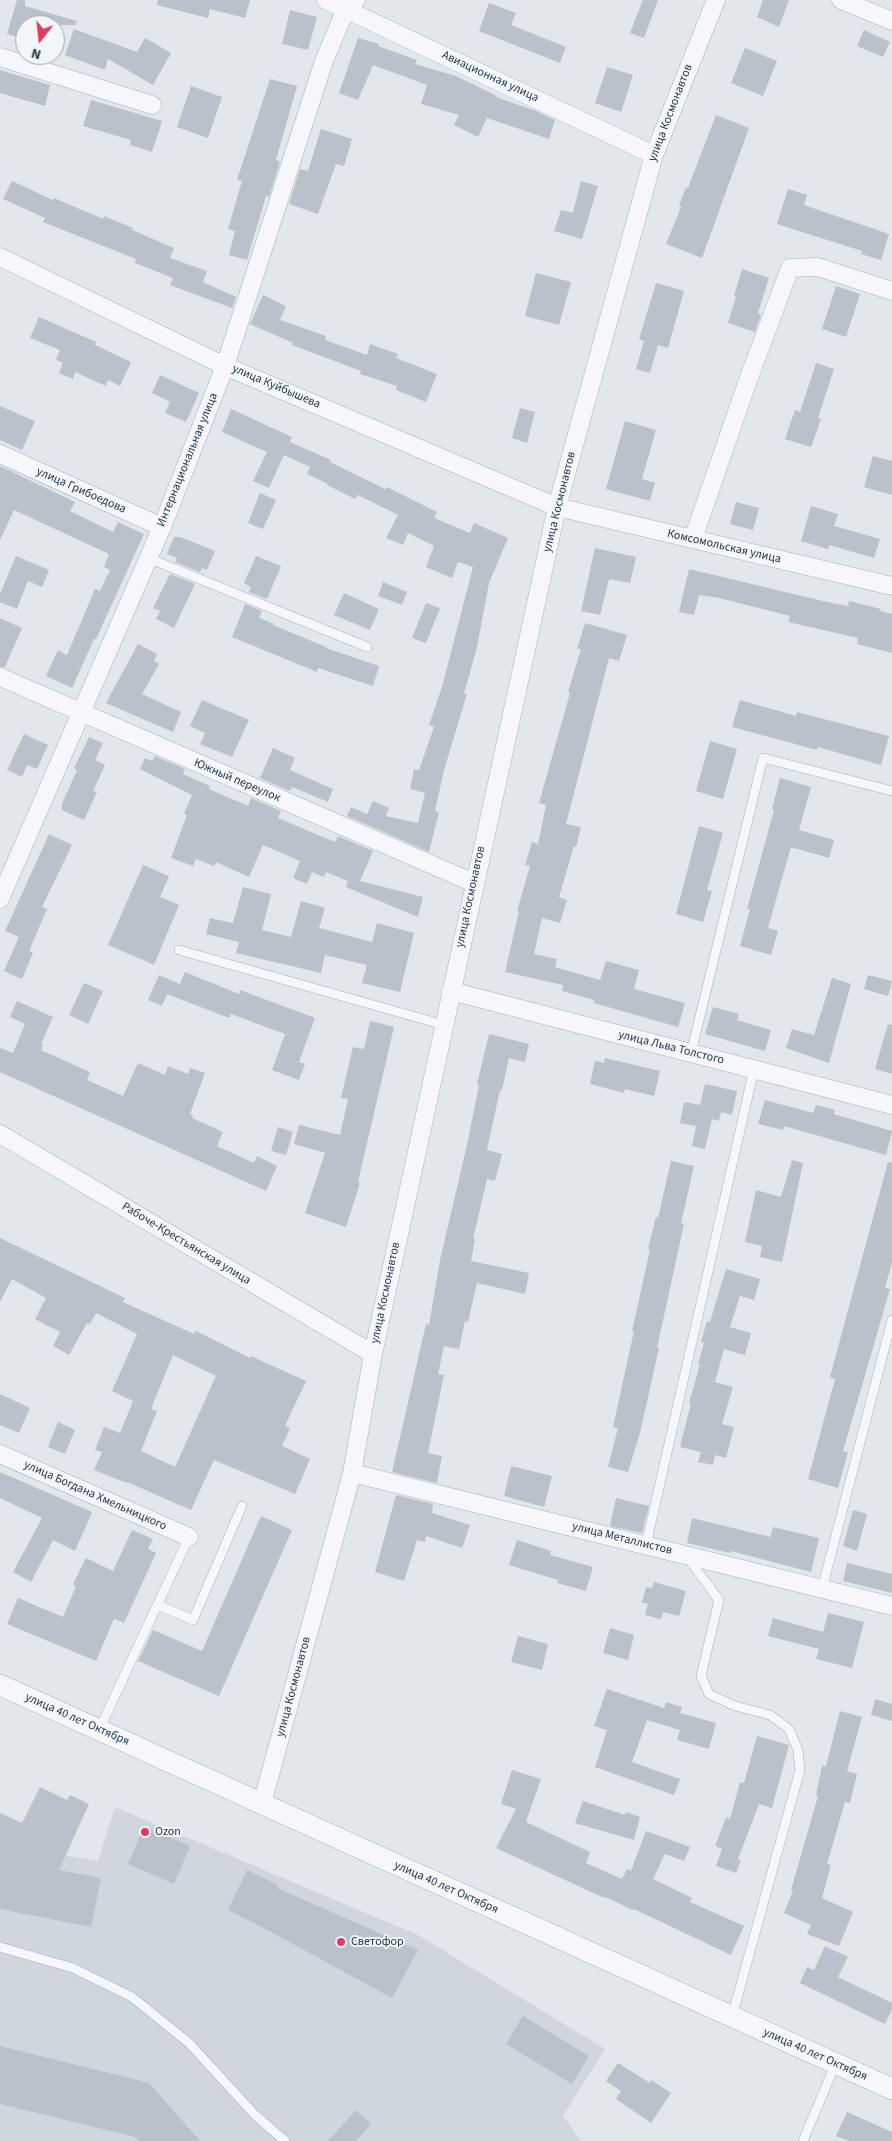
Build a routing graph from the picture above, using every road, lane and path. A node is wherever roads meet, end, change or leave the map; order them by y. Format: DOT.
graph roads {
  1 [pos="326,0"];
  2 [pos="716,0"];
  3 [pos="841,0"];
  4 [pos="351,4"];
  5 [pos="892,21"];
  6 [pos="0,57"];
  7 [pos="152,105"];
  8 [pos="654,155"];
  9 [pos="0,257"];
  10 [pos="892,291"];
  11 [pos="225,366"];
  12 [pos="0,454"];
  13 [pos="557,507"];
  14 [pos="162,527"];
  15 [pos="693,539"];
  16 [pos="148,558"];
  17 [pos="892,586"];
  18 [pos="367,647"];
  19 [pos="0,677"];
  20 [pos="82,714"];
  21 [pos="892,790"];
  22 [pos="474,883"];
  23 [pos="0,897"];
  24 [pos="179,950"];
  25 [pos="451,991"];
  26 [pos="444,1025"];
  27 [pos="691,1053"];
  28 [pos="754,1069"];
  29 [pos="892,1105"];
  30 [pos="0,1134"];
  31 [pos="892,1320"];
  32 [pos="373,1354"];
  33 [pos="0,1454"];
  34 [pos="352,1473"];
  35 [pos="242,1506"];
  36 [pos="189,1537"];
  37 [pos="646,1545"];
  38 [pos="685,1555"];
  39 [pos="822,1589"];
  40 [pos="158,1605"];
  41 [pos="892,1606"];
  42 [pos="0,1685"];
  43 [pos="99,1730"];
  44 [pos="262,1804"];
  45 [pos="0,1947"];
  46 [pos="732,2018"];
  47 [pos="835,2065"];
  48 [pos="892,2089"];
  49 [pos="285,2141"];
  50 [pos="803,2141"];
  1 -- 4 [label="street, Авиационная улица"];
  2 -- 8 [label="street, улица Космонавтов"];
  3 -- 5 [label="street"];
  4 -- 8 [label="street, Авиационная улица"];
  4 -- 11 [label="street, Интернациональная улица"];
  6 -- 7 [label="street"];
  8 -- 13 [label="street, улица Космонавтов"];
  9 -- 11 [label="street, улица Куйбышева"];
  10 -- 15 [label="street"];
  11 -- 13 [label="street, улица Куйбышева"];
  11 -- 14 [label="street, Интернациональная улица"];
  12 -- 14 [label="street, улица Грибоедова"];
  13 -- 15 [label="street, Комсомольская улица"];
  13 -- 22 [label="street, улица Космонавтов"];
  14 -- 16 [label="street, Интернациональная улица"];
  15 -- 17 [label="street, Комсомольская улица"];
  16 -- 18 [label="lane"];
  16 -- 20 [label="street, Интернациональная улица"];
  19 -- 20 [label="street, Южный переулок"];
  20 -- 22 [label="street, Южный переулок"];
  20 -- 23 [label="street, Интернациональная улица"];
  21 -- 27 [label="lane"];
  22 -- 25 [label="street, улица Космонавтов"];
  24 -- 26 [label="lane"];
  25 -- 26 [label="street, улица Космонавтов"];
  25 -- 27 [label="street, улица Льва Толстого"];
  26 -- 32 [label="street, улица Космонавтов"];
  27 -- 28 [label="street, улица Льва Толстого"];
  28 -- 29 [label="street, улица Льва Толстого"];
  28 -- 37 [label="lane"];
  30 -- 32 [label="street, Рабоче-Крестьянская улица"];
  31 -- 39 [label="lane"];
  32 -- 34 [label="street, улица Космонавтов"];
  33 -- 36 [label="street, улица Богдана Хмельницкого"];
  34 -- 37 [label="street, улица Металлистов"];
  34 -- 44 [label="street, улица Космонавтов"];
  35 -- 40 [label="lane"];
  36 -- 40 [label="lane"];
  37 -- 38 [label="street, улица Металлистов"];
  38 -- 39 [label="street, улица Металлистов"];
  38 -- 46 [label="lane"];
  39 -- 41 [label="street, улица Металлистов"];
  40 -- 43 [label="lane"];
  42 -- 43 [label="street, улица 40 лет Октября"];
  43 -- 44 [label="street, улица 40 лет Октября"];
  44 -- 46 [label="street, улица 40 лет Октября"];
  45 -- 49 [label="lane"];
  46 -- 47 [label="street, улица 40 лет Октября"];
  47 -- 48 [label="street, улица 40 лет Октября"];
  47 -- 50 [label="lane"];
}
